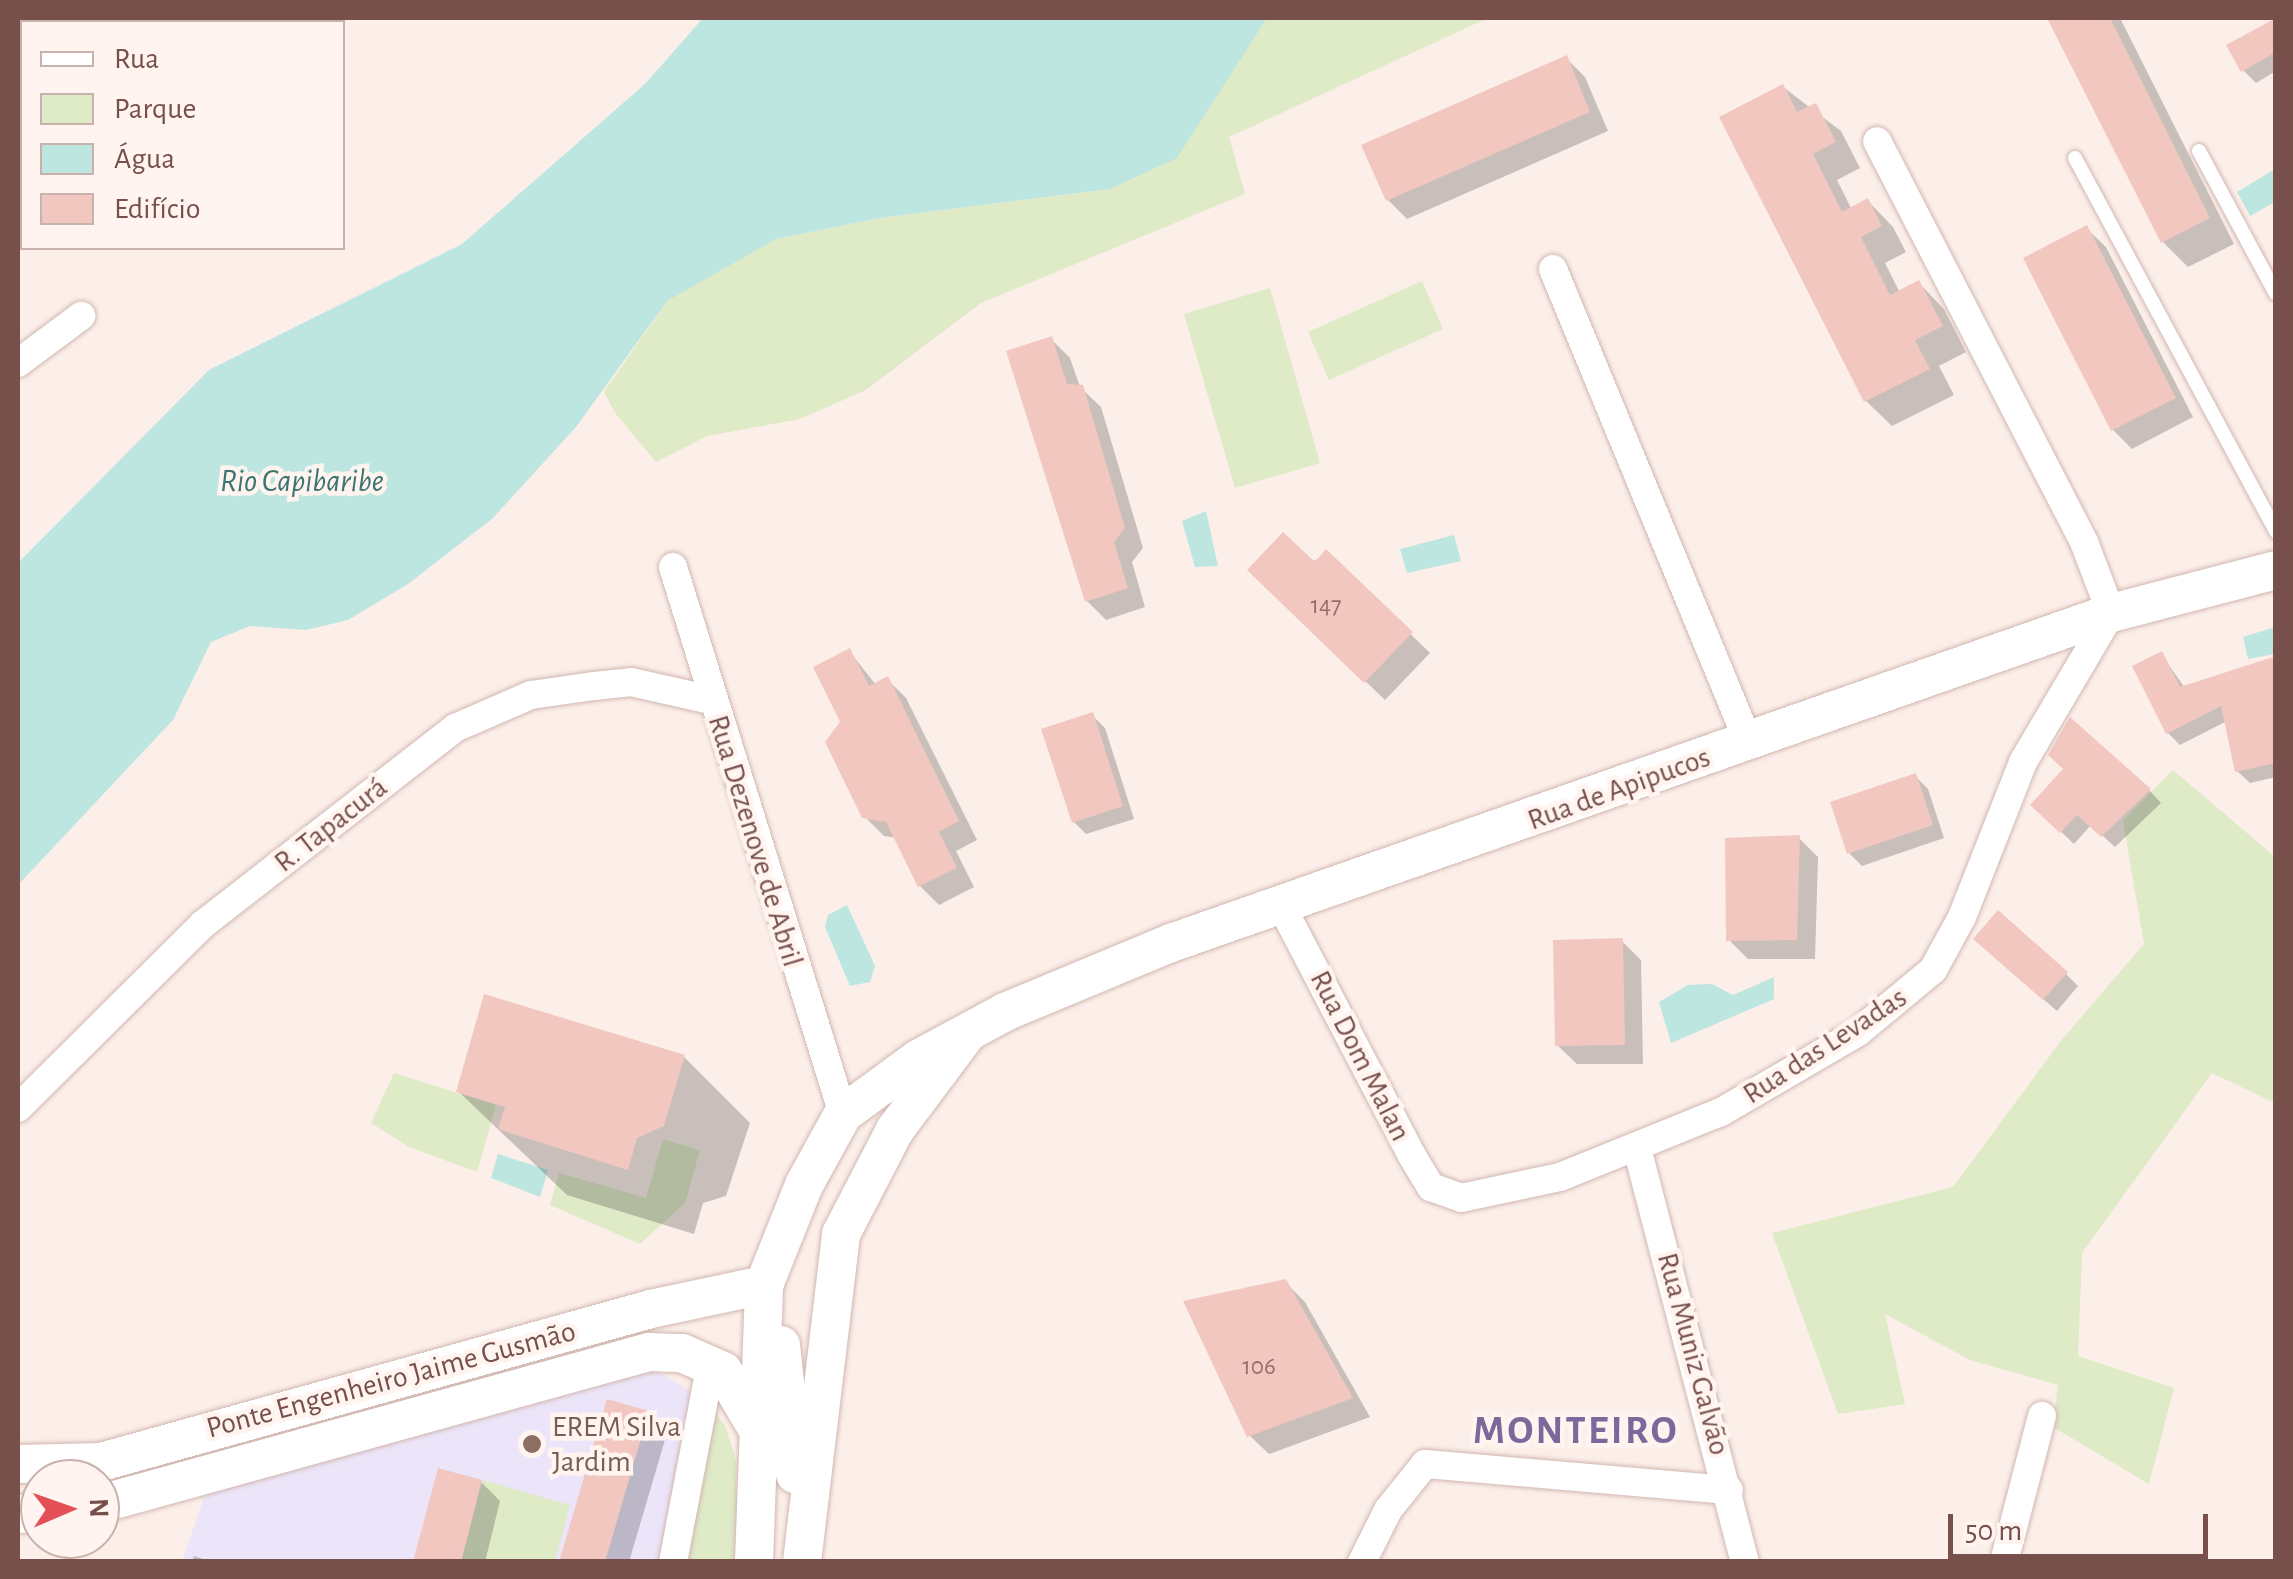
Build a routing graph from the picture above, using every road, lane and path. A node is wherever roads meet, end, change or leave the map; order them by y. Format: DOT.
graph roads {
  1 [pos="1877,141"];
  2 [pos="2199,150"];
  3 [pos="2076,158"];
  4 [pos="1553,269"];
  5 [pos="2276,294"];
  6 [pos="81,316"];
  7 [pos="18,363"];
  8 [pos="2276,532"];
  9 [pos="673,567"];
  10 [pos="2276,570"];
  11 [pos="2112,613"];
  12 [pos="711,700"];
  13 [pos="1748,742"];
  14 [pos="1283,909"];
  15 [pos="970,1029"];
  16 [pos="18,1108"];
  17 [pos="843,1114"];
  18 [pos="1637,1148"];
  19 [pos="1447,1195"];
  20 [pos="764,1285"];
  21 [pos="710,1363"];
  22 [pos="2042,1416"];
  23 [pos="760,1436"];
  24 [pos="18,1464"];
  25 [pos="1730,1490"];
  26 [pos="120,1498"];
  27 [pos="805,1548"];
  28 [pos="673,1562"];
  29 [pos="754,1562"];
  30 [pos="1362,1562"];
  31 [pos="1745,1562"];
  32 [pos="2004,1562"];
  1 -- 11 [label="street"];
  2 -- 5 [label="lane"];
  3 -- 8 [label="lane"];
  4 -- 13 [label="street"];
  6 -- 7 [label="street"];
  9 -- 12 [label="street, Rua Dezenove de Abril"];
  10 -- 11 [label="main road, Rua de Apipucos"];
  11 -- 13 [label="main road, Rua de Apipucos"];
  11 -- 18 [label="street, Rua das Levadas"];
  12 -- 16 [label="street, R. Tapacurá"];
  12 -- 17 [label="street, Rua Dezenove de Abril"];
  13 -- 14 [label="main road, Rua de Apipucos"];
  14 -- 15 [label="main road, Rua de Apipucos"];
  14 -- 19 [label="street, Rua Dom Malan"];
  15 -- 17 [label="main road, Rua de Apipucos"];
  15 -- 27 [label="main road"];
  17 -- 20 [label="main road"];
  18 -- 19 [label="street, Rua das Levadas"];
  18 -- 25 [label="street, Rua Muniz Galvão"];
  20 -- 23 [label="main road"];
  20 -- 24 [label="main road, Ponte Engenheiro Jaime Gusmão"];
  20 -- 27 [label="main road"];
  21 -- 23 [label="main road"];
  21 -- 26 [label="main road, Ponte Engenheiro Jaime Gusmão"];
  21 -- 28 [label="street"];
  22 -- 32 [label="street"];
  23 -- 29 [label="main road"];
  25 -- 30 [label="street"];
  25 -- 31 [label="street, Rua Muniz Galvão"];
}
